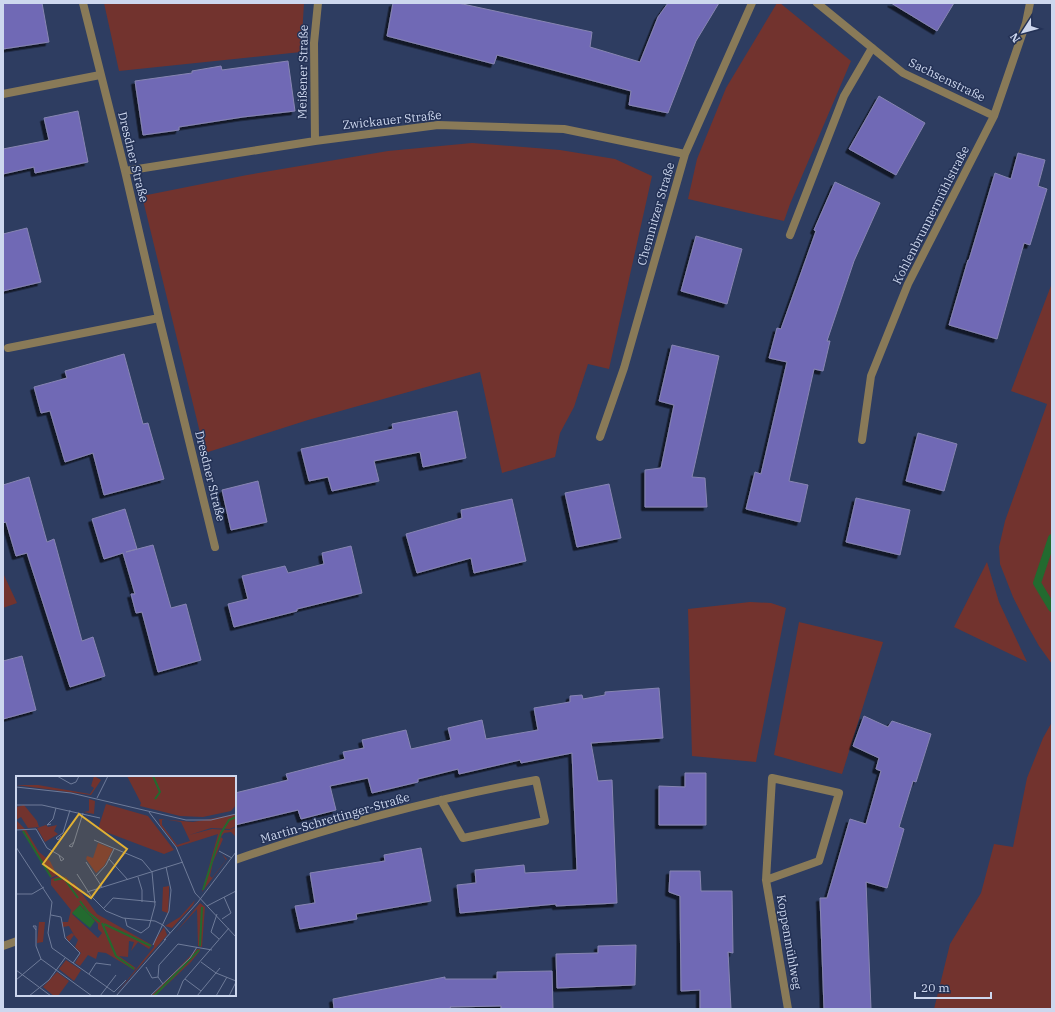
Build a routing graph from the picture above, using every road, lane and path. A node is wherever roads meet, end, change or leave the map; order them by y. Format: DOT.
graph roads {
  1 [pos="83,3"];
  2 [pos="318,3"];
  3 [pos="752,3"];
  4 [pos="817,3"];
  5 [pos="1030,3"];
  6 [pos="872,48"];
  7 [pos="100,75"];
  8 [pos="3,94"];
  9 [pos="994,116"];
  10 [pos="315,141"];
  11 [pos="685,154"];
  12 [pos="125,171"];
  13 [pos="790,235"];
  14 [pos="159,318"];
  15 [pos="8,348"];
  16 [pos="600,437"];
  17 [pos="862,440"];
  18 [pos="215,547"];
  19 [pos="441,800"];
  20 [pos="236,860"];
  21 [pos="766,880"];
  22 [pos="16,941"];
  23 [pos="3,946"];
  24 [pos="788,1009"];
  1 -- 7 [label="street, Dresdner Straße"];
  2 -- 10 [label="street, Meißener Straße"];
  3 -- 11 [label="street, Chemnitzer Straße"];
  4 -- 6 [label="street, Sachsenstraße"];
  5 -- 9 [label="street, Kohlenbrunnermühlstraße"];
  6 -- 9 [label="street, Sachsenstraße"];
  6 -- 13 [label="street"];
  7 -- 8 [label="street"];
  7 -- 12 [label="street, Dresdner Straße"];
  9 -- 17 [label="street, Kohlenbrunnermühlstraße"];
  10 -- 11 [label="street, Zwickauer Straße"];
  10 -- 12 [label="street, Zwickauer Straße"];
  11 -- 16 [label="street, Chemnitzer Straße"];
  12 -- 14 [label="street, Dresdner Straße"];
  14 -- 15 [label="street"];
  14 -- 18 [label="street, Dresdner Straße"];
  19 -- 19 [label="street, Martin-Schrettinger-Straße"];
  19 -- 20 [label="street, Martin-Schrettinger-Straße"];
  21 -- 21 [label="street, Koppenmühlweg"];
  21 -- 24 [label="street, Koppenmühlweg"];
  22 -- 23 [label="street"];
}
